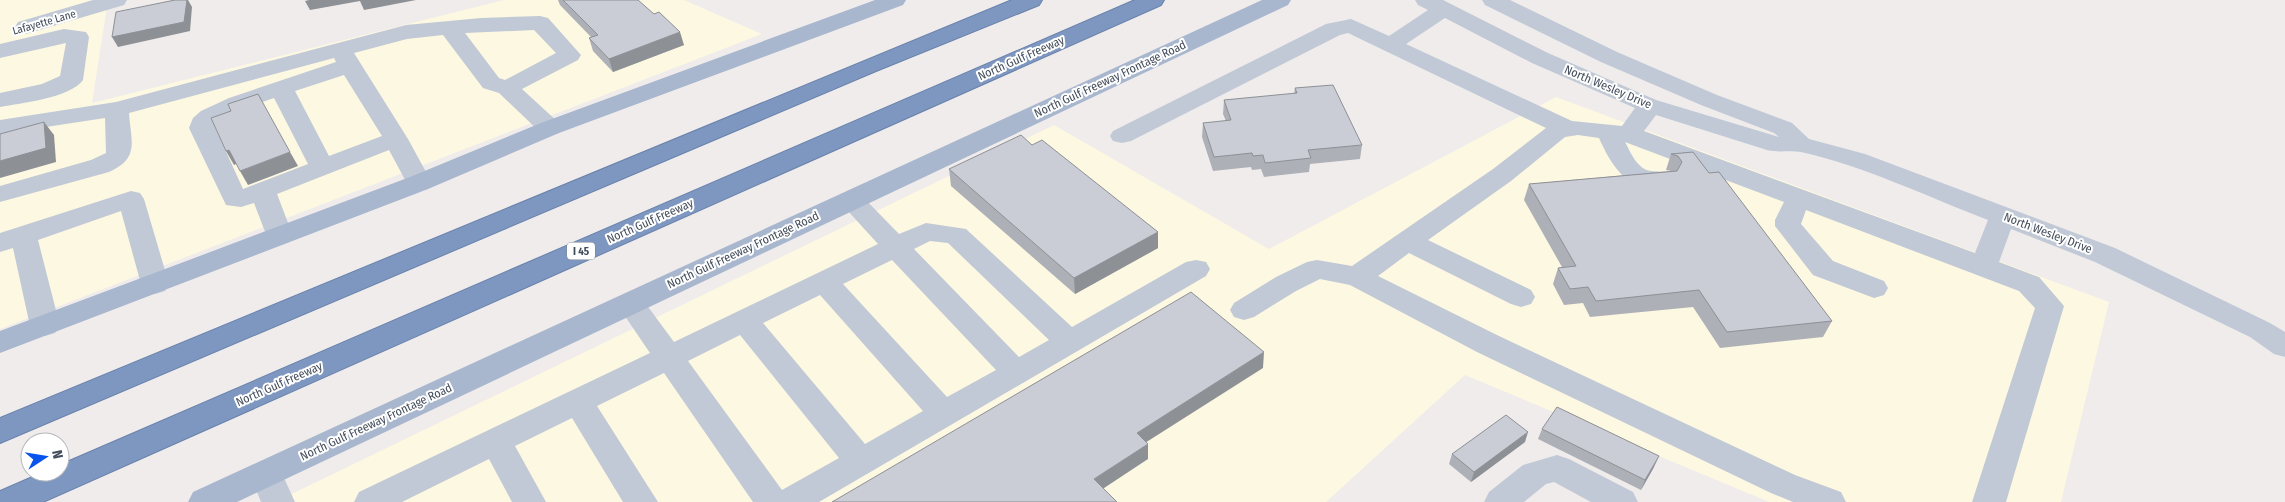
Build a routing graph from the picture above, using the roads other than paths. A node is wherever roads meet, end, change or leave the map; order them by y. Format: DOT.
graph roads {
  1 [pos="116,0"];
  2 [pos="895,0"];
  3 [pos="1031,0"];
  4 [pos="1153,0"];
  5 [pos="1280,0"];
  6 [pos="1494,0"];
  7 [pos="1435,5"];
  8 [pos="77,12"];
  9 [pos="450,28"];
  10 [pos="0,34"];
  11 [pos="78,37"];
  12 [pos="1568,38"];
  13 [pos="1390,45"];
  14 [pos="0,51"];
  15 [pos="345,57"];
  16 [pos="1540,58"];
  17 [pos="281,88"];
  18 [pos="507,88"];
  19 [pos="0,100"];
  20 [pos="1648,104"];
  21 [pos="116,109"];
  22 [pos="0,127"];
  23 [pos="550,128"];
  24 [pos="1570,130"];
  25 [pos="1618,133"];
  26 [pos="1122,136"];
  27 [pos="396,139"];
  28 [pos="1800,144"];
  29 [pos="323,168"];
  30 [pos="1734,174"];
  31 [pos="1694,177"];
  32 [pos="1662,180"];
  33 [pos="419,183"];
  34 [pos="263,191"];
  35 [pos="0,194"];
  36 [pos="1799,197"];
  37 [pos="851,200"];
  38 [pos="2003,216"];
  39 [pos="279,236"];
  40 [pos="12,240"];
  41 [pos="1407,241"];
  42 [pos="897,246"];
  43 [pos="1984,266"];
  44 [pos="1196,269"];
  45 [pos="1357,277"];
  46 [pos="824,282"];
  47 [pos="154,284"];
  48 [pos="1874,288"];
  49 [pos="1521,297"];
  50 [pos="630,303"];
  51 [pos="1244,310"];
  52 [pos="744,320"];
  53 [pos="45,326"];
  54 [pos="5,342"];
  55 [pos="1070,342"];
  56 [pos="2285,346"];
  57 [pos="670,356"];
  58 [pos="1016,372"];
  59 [pos="577,401"];
  60 [pos="944,414"];
  61 [pos="0,431"];
  62 [pos="496,441"];
  63 [pos="861,462"];
  64 [pos="272,488"];
  65 [pos="382,500"];
  66 [pos="9,502"];
  67 [pos="205,502"];
  68 [pos="529,502"];
  69 [pos="641,502"];
  70 [pos="772,502"];
  71 [pos="791,502"];
  72 [pos="1501,502"];
  73 [pos="1621,502"];
  74 [pos="1829,502"];
  75 [pos="1989,502"];
  1 -- 8 [label="street, Lafayette Lane"];
  2 -- 23 [label="main road"];
  3 -- 61 [label="highway"];
  4 -- 66 [label="highway, North Gulf Freeway / I 45"];
  5 -- 37 [label="main road, North Gulf Freeway Frontage Road"];
  6 -- 12 [label="street, North Wesley Drive"];
  7 -- 13 [label="street"];
  7 -- 16 [label="street, North Wesley Drive"];
  8 -- 10 [label="street, Lafayette Lane"];
  8 -- 11 [label="street"];
  9 -- 15 [label="street"];
  9 -- 18 [label="street"];
  9 -- 18 [label="street"];
  11 -- 14 [label="street"];
  11 -- 19 [label="street"];
  12 -- 16 [label="street"];
  12 -- 28 [label="street, North Wesley Drive"];
  13 -- 24 [label="street"];
  13 -- 26 [label="street"];
  15 -- 17 [label="street"];
  15 -- 21 [label="street"];
  15 -- 27 [label="street"];
  16 -- 20 [label="street, North Wesley Drive"];
  17 -- 29 [label="street"];
  17 -- 34 [label="street"];
  18 -- 23 [label="street"];
  20 -- 25 [label="street"];
  20 -- 28 [label="street, North Wesley Drive"];
  21 -- 22 [label="street"];
  21 -- 35 [label="street"];
  23 -- 33 [label="main road"];
  24 -- 25 [label="street"];
  24 -- 41 [label="street"];
  25 -- 30 [label="street"];
  25 -- 32 [label="street"];
  27 -- 29 [label="street"];
  27 -- 33 [label="street"];
  28 -- 38 [label="street, North Wesley Drive"];
  29 -- 34 [label="street"];
  30 -- 31 [label="street"];
  30 -- 36 [label="street"];
  33 -- 39 [label="main road"];
  34 -- 39 [label="street"];
  36 -- 43 [label="street"];
  36 -- 48 [label="street"];
  37 -- 42 [label="street"];
  37 -- 50 [label="main road, North Gulf Freeway Frontage Road"];
  38 -- 43 [label="street"];
  38 -- 56 [label="street, North Wesley Drive"];
  39 -- 47 [label="main road"];
  40 -- 47 [label="street"];
  40 -- 53 [label="street"];
  41 -- 45 [label="street"];
  41 -- 49 [label="street"];
  42 -- 46 [label="street"];
  42 -- 55 [label="street"];
  42 -- 58 [label="street"];
  43 -- 75 [label="street"];
  44 -- 55 [label="street"];
  45 -- 51 [label="street"];
  45 -- 74 [label="street"];
  46 -- 52 [label="street"];
  46 -- 60 [label="street"];
  47 -- 53 [label="main road"];
  50 -- 57 [label="street"];
  50 -- 64 [label="main road, North Gulf Freeway Frontage Road"];
  52 -- 57 [label="street"];
  52 -- 63 [label="street"];
  53 -- 54 [label="main road"];
  55 -- 58 [label="street"];
  57 -- 59 [label="street"];
  57 -- 70 [label="street"];
  58 -- 60 [label="street"];
  59 -- 62 [label="street"];
  59 -- 69 [label="street"];
  60 -- 63 [label="street"];
  62 -- 65 [label="street"];
  62 -- 68 [label="street"];
  63 -- 71 [label="street"];
  64 -- 67 [label="main road, North Gulf Freeway Frontage Road"];
  72 -- 73 [label="street"];
}
